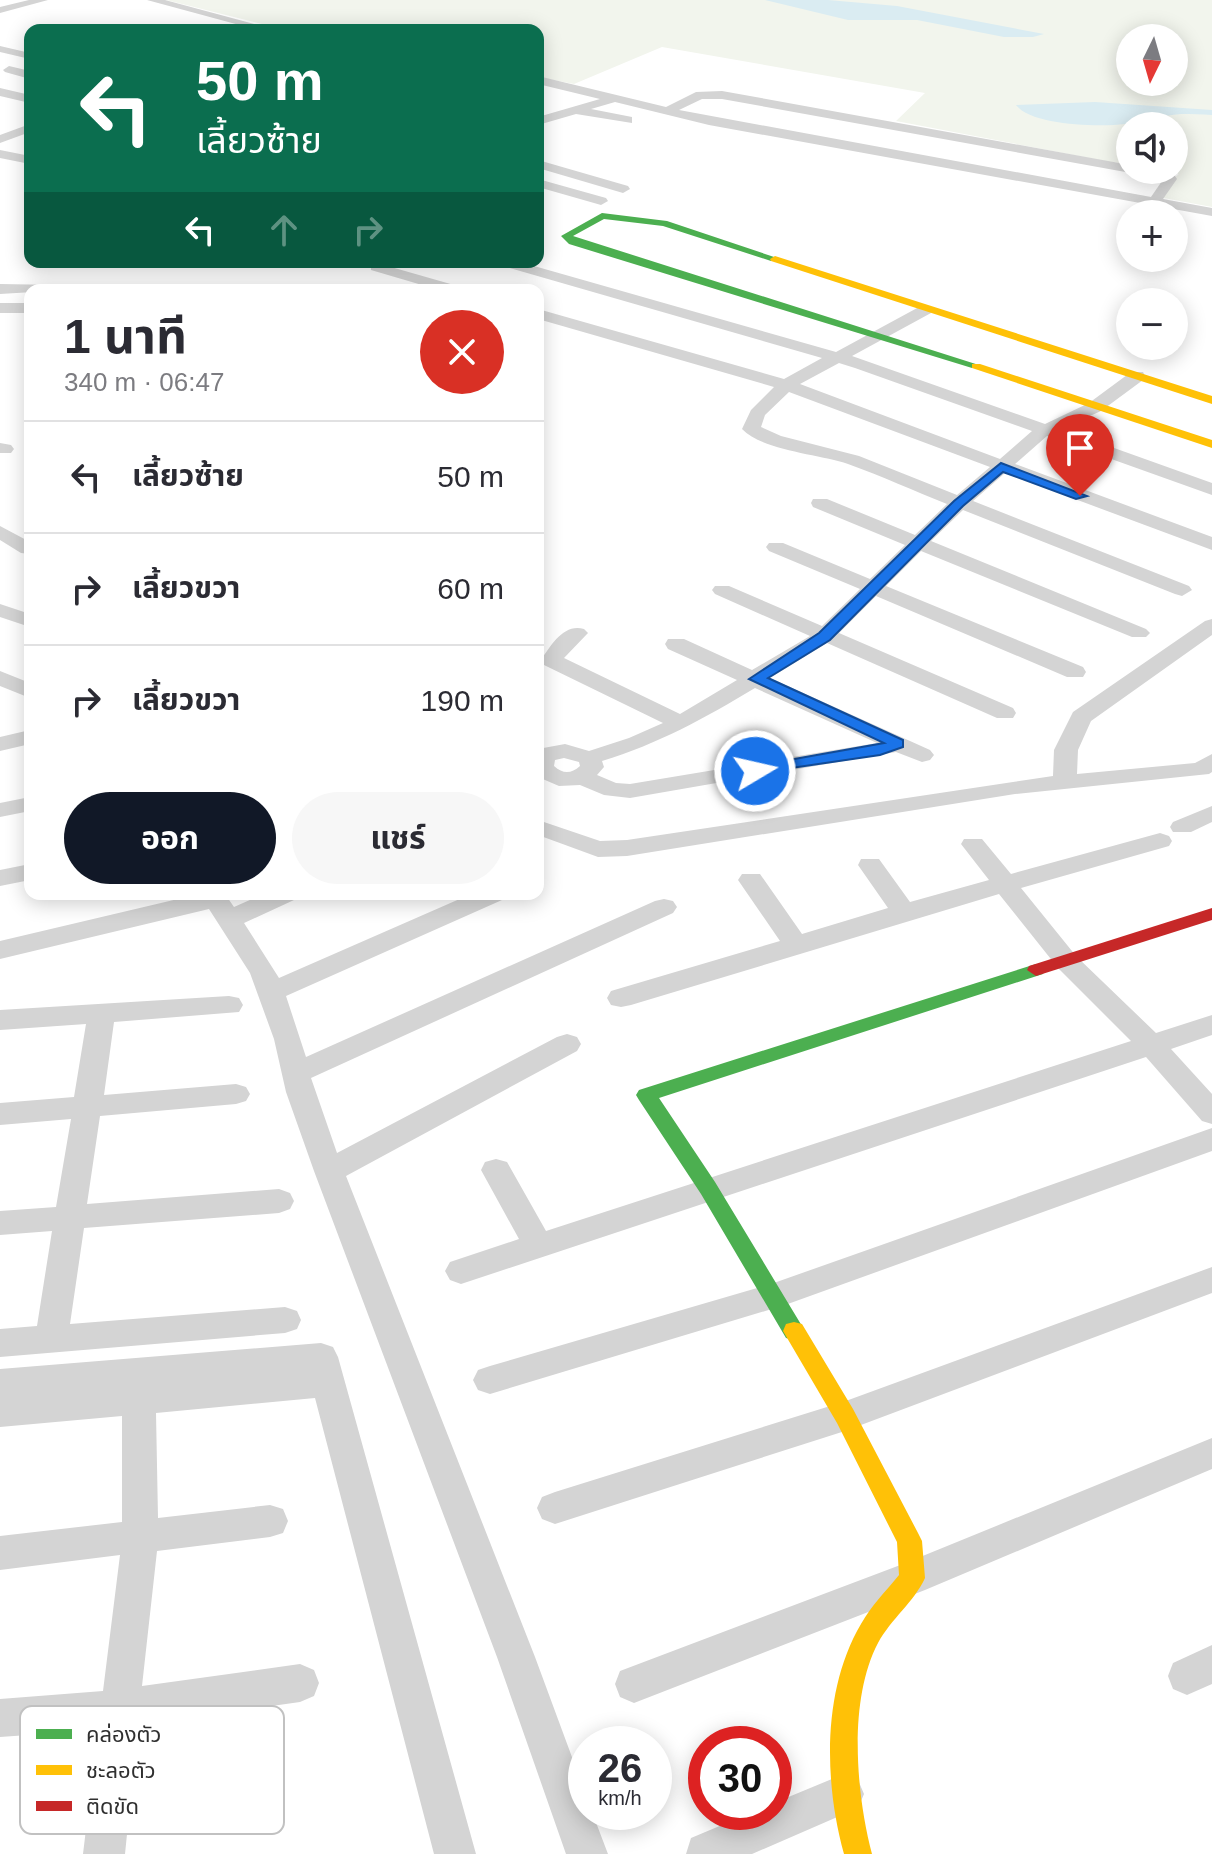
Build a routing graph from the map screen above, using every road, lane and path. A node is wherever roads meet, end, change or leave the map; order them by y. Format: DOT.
graph roads {
  1 [pos="38,0"];
  2 [pos="152,0"];
  3 [pos="0,10"];
  4 [pos="247,24"];
  5 [pos="0,49"];
  6 [pos="24,55"];
  7 [pos="9,70"];
  8 [pos="24,74"];
  9 [pos="544,84"];
  10 [pos="0,92"];
  11 [pos="24,98"];
  12 [pos="616,98"];
  13 [pos="575,110"];
  14 [pos="667,111"];
  15 [pos="544,119"];
  16 [pos="628,120"];
  17 [pos="15,121"];
  18 [pos="24,124"];
  19 [pos="24,129"];
  20 [pos="0,139"];
  21 [pos="0,154"];
  22 [pos="24,158"];
  23 [pos="544,166"];
  24 [pos="1116,166"];
  25 [pos="544,185"];
  26 [pos="623,189"];
  27 [pos="1149,200"];
  28 [pos="601,201"];
  29 [pos="1188,207"];
  30 [pos="1212,212"];
  31 [pos="379,268"];
  32 [pos="525,268"];
  33 [pos="435,284"];
  34 [pos="3,288"];
  35 [pos="24,289"];
  36 [pos="0,308"];
  37 [pos="24,308"];
  38 [pos="925,310"];
  39 [pos="544,316"];
  40 [pos="882,335"];
  41 [pos="837,358"];
  42 [pos="1137,376"];
  43 [pos="786,385"];
  44 [pos="1212,400"];
  45 [pos="1095,407"];
  46 [pos="1043,431"];
  47 [pos="1212,444"];
  48 [pos="1001,467"];
  49 [pos="1212,489"];
  50 [pos="820,503"];
  51 [pos="959,503"];
  52 [pos="0,532"];
  53 [pos="1212,544"];
  54 [pos="919,545"];
  55 [pos="24,546"];
  56 [pos="776,547"];
  57 [pos="24,550"];
  58 [pos="0,553"];
  59 [pos="875,589"];
  60 [pos="722,590"];
  61 [pos="1182,590"];
  62 [pos="0,610"];
  63 [pos="24,619"];
  64 [pos="1212,625"];
  65 [pos="577,633"];
  66 [pos="1139,633"];
  67 [pos="824,636"];
  68 [pos="676,644"];
  69 [pos="1075,672"];
  70 [pos="0,678"];
  71 [pos="757,679"];
  72 [pos="24,688"];
  73 [pos="1005,713"];
  74 [pos="681,723"];
  75 [pos="24,738"];
  76 [pos="898,743"];
  77 [pos="0,744"];
  78 [pos="922,755"];
  79 [pos="544,756"];
  80 [pos="585,768"];
  81 [pos="1208,769"];
  82 [pos="1065,782"];
  83 [pos="24,805"];
  84 [pos="0,810"];
  85 [pos="1212,813"];
  86 [pos="544,829"];
  87 [pos="973,844"];
  88 [pos="870,865"];
  89 [pos="24,873"];
  90 [pos="0,878"];
  91 [pos="751,880"];
  92 [pos="1004,884"];
  93 [pos="245,900"];
  94 [pos="479,900"];
  95 [pos="218,904"];
  96 [pos="664,907"];
  97 [pos="904,912"];
  98 [pos="1212,914"];
  99 [pos="796,944"];
  100 [pos="0,950"];
  101 [pos="1067,962"];
  102 [pos="271,992"];
  103 [pos="621,998"];
  104 [pos="229,1005"];
  105 [pos="102,1013"];
  106 [pos="0,1020"];
  107 [pos="1212,1025"];
  108 [pos="567,1044"];
  109 [pos="1151,1045"];
  110 [pos="296,1073"];
  111 [pos="236,1094"];
  112 [pos="88,1108"];
  113 [pos="1212,1113"];
  114 [pos="0,1114"];
  115 [pos="1212,1139"];
  116 [pos="496,1170"];
  117 [pos="329,1171"];
  118 [pos="708,1188"];
  119 [pos="279,1201"];
  120 [pos="70,1218"];
  121 [pos="0,1223"];
  122 [pos="538,1245"];
  123 [pos="461,1271"];
  124 [pos="1212,1280"];
  125 [pos="774,1296"];
  126 [pos="285,1320"];
  127 [pos="51,1339"];
  128 [pos="0,1343"];
  129 [pos="490,1380"];
  130 [pos="0,1383"];
  131 [pos="327,1383"];
  132 [pos="139,1399"];
  133 [pos="0,1412"];
  134 [pos="845,1416"];
  135 [pos="1212,1453"];
  136 [pos="555,1508"];
  137 [pos="270,1521"];
  138 [pos="140,1538"];
  139 [pos="0,1553"];
  140 [pos="912,1578"];
  141 [pos="300,1683"];
  142 [pos="634,1684"];
  143 [pos="119,1706"];
  144 [pos="140,1706"];
  145 [pos="20,1716"];
  146 [pos="0,1718"];
  147 [pos="844,1794"];
  148 [pos="106,1834"];
  149 [pos="706,1853"];
  150 [pos="104,1854"];
  151 [pos="455,1854"];
  152 [pos="587,1854"];
  153 [pos="858,1854"];
  1 -- 3 [label="street"];
  2 -- 4 [label="street"];
  5 -- 6 [label="street"];
  7 -- 8 [label="street"];
  9 -- 12 [label="street"];
  10 -- 11 [label="street"];
  12 -- 13 [label="street"];
  12 -- 14 [label="street"];
  13 -- 15 [label="street"];
  13 -- 16 [label="street"];
  14 -- 24 [label="street"];
  14 -- 27 [label="street"];
  17 -- 18 [label="street"];
  19 -- 20 [label="street"];
  21 -- 22 [label="street"];
  23 -- 26 [label="street"];
  25 -- 28 [label="street"];
  29 -- 30 [label="street"];
  31 -- 33 [label="street"];
  32 -- 41 [label="street"];
  34 -- 35 [label="street"];
  36 -- 37 [label="street"];
  38 -- 40 [label="street"];
  38 -- 40 [label="street"];
  38 -- 42 [label="street"];
  39 -- 43 [label="street"];
  40 -- 41 [label="street"];
  40 -- 45 [label="street"];
  41 -- 43 [label="street"];
  41 -- 46 [label="street"];
  42 -- 44 [label="street"];
  42 -- 45 [label="street"];
  43 -- 48 [label="street"];
  43 -- 51 [label="street"];
  45 -- 46 [label="street"];
  45 -- 47 [label="street"];
  46 -- 48 [label="street"];
  46 -- 49 [label="street"];
  48 -- 51 [label="street"];
  48 -- 53 [label="street"];
  50 -- 54 [label="street"];
  51 -- 54 [label="street"];
  51 -- 61 [label="street"];
  52 -- 55 [label="street"];
  54 -- 59 [label="street"];
  54 -- 66 [label="street"];
  56 -- 59 [label="street"];
  57 -- 58 [label="street"];
  59 -- 67 [label="street"];
  59 -- 69 [label="street"];
  60 -- 67 [label="street"];
  62 -- 63 [label="street"];
  64 -- 82 [label="street"];
  65 -- 74 [label="street"];
  67 -- 71 [label="street"];
  67 -- 73 [label="street"];
  68 -- 71 [label="street"];
  70 -- 72 [label="street"];
  71 -- 74 [label="street"];
  71 -- 76 [label="street"];
  74 -- 80 [label="street"];
  75 -- 77 [label="street"];
  76 -- 78 [label="street"];
  76 -- 80 [label="street"];
  79 -- 80 [label="street"];
  81 -- 82 [label="street"];
  82 -- 86 [label="street"];
  83 -- 84 [label="street"];
  85 -- 92 [label="street"];
  87 -- 92 [label="street"];
  88 -- 97 [label="street"];
  89 -- 90 [label="street"];
  91 -- 99 [label="street"];
  92 -- 97 [label="street"];
  92 -- 101 [label="street"];
  93 -- 95 [label="street"];
  94 -- 102 [label="street"];
  95 -- 100 [label="street"];
  95 -- 102 [label="street"];
  96 -- 110 [label="street"];
  97 -- 99 [label="street"];
  98 -- 101 [label="street"];
  99 -- 103 [label="street"];
  101 -- 109 [label="street"];
  101 -- 118 [label="street"];
  102 -- 110 [label="street"];
  104 -- 105 [label="street"];
  105 -- 106 [label="street"];
  105 -- 112 [label="street"];
  107 -- 109 [label="street"];
  108 -- 117 [label="street"];
  109 -- 113 [label="street"];
  109 -- 118 [label="street"];
  110 -- 117 [label="street"];
  111 -- 112 [label="street"];
  112 -- 114 [label="street"];
  112 -- 120 [label="street"];
  115 -- 125 [label="street"];
  116 -- 122 [label="street"];
  117 -- 152 [label="street"];
  118 -- 122 [label="street"];
  118 -- 125 [label="street"];
  119 -- 120 [label="street"];
  120 -- 121 [label="street"];
  120 -- 127 [label="street"];
  122 -- 123 [label="street"];
  124 -- 134 [label="street"];
  125 -- 129 [label="street"];
  125 -- 134 [label="street"];
  126 -- 127 [label="street"];
  127 -- 128 [label="street"];
  130 -- 131 [label="street"];
  131 -- 132 [label="street"];
  131 -- 151 [label="street"];
  132 -- 133 [label="street"];
  132 -- 138 [label="street"];
  134 -- 136 [label="street"];
  134 -- 140 [label="street"];
  135 -- 140 [label="street"];
  137 -- 138 [label="street"];
  138 -- 139 [label="street"];
  138 -- 143 [label="street"];
  140 -- 142 [label="street"];
  140 -- 147 [label="street"];
  141 -- 144 [label="street"];
  145 -- 146 [label="street"];
  147 -- 149 [label="street"];
  147 -- 153 [label="street"];
  148 -- 150 [label="street"];
}
